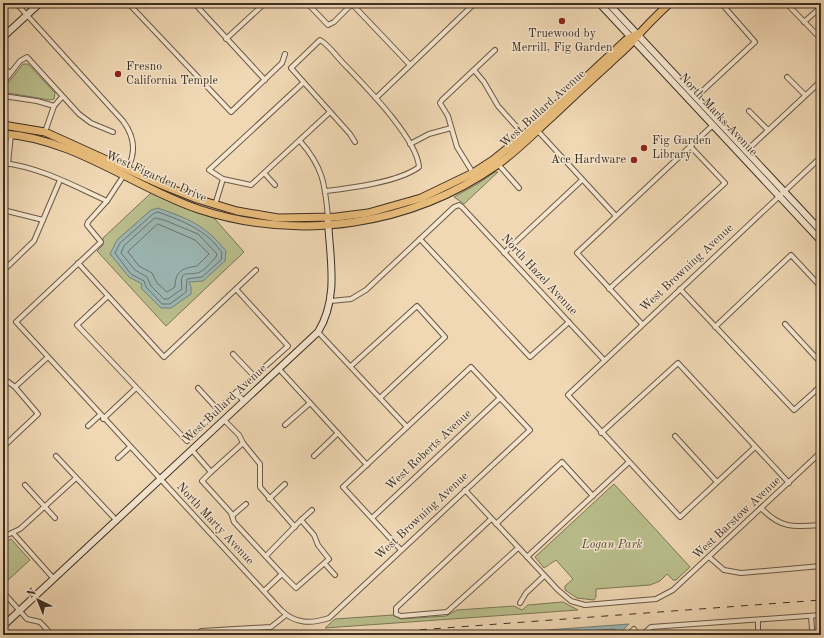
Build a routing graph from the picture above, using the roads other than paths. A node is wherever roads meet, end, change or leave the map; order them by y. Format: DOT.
graph roads {
  1 [pos="16,3"];
  2 [pos="40,3"];
  3 [pos="128,3"];
  4 [pos="194,3"];
  5 [pos="265,3"];
  6 [pos="307,3"];
  7 [pos="353,3"];
  8 [pos="475,3"];
  9 [pos="599,3"];
  10 [pos="608,3"];
  11 [pos="670,3"];
  12 [pos="721,3"];
  13 [pos="786,3"];
  14 [pos="821,7"];
  15 [pos="26,15"];
  16 [pos="804,22"];
  17 [pos="3,37"];
  18 [pos="633,37"];
  19 [pos="226,39"];
  20 [pos="821,40"];
  21 [pos="495,50"];
  22 [pos="285,54"];
  23 [pos="410,65"];
  24 [pos="3,68"];
  25 [pos="474,70"];
  26 [pos="10,72"];
  27 [pos="787,77"];
  28 [pos="584,79"];
  29 [pos="265,80"];
  30 [pos="821,81"];
  31 [pos="3,83"];
  32 [pos="303,83"];
  33 [pos="581,88"];
  34 [pos="684,94"];
  35 [pos="3,96"];
  36 [pos="805,96"];
  37 [pos="62,97"];
  38 [pos="376,98"];
  39 [pos="698,100"];
  40 [pos="54,106"];
  41 [pos="749,111"];
  42 [pos="330,112"];
  43 [pos="3,125"];
  44 [pos="713,125"];
  45 [pos="24,128"];
  46 [pos="451,128"];
  47 [pos="537,130"];
  48 [pos="768,130"];
  49 [pos="45,132"];
  50 [pos="113,132"];
  51 [pos="7,134"];
  52 [pos="524,135"];
  53 [pos="734,139"];
  54 [pos="300,141"];
  55 [pos="355,142"];
  56 [pos="410,144"];
  57 [pos="690,146"];
  58 [pos="506,150"];
  59 [pos="746,151"];
  60 [pos="821,157"];
  61 [pos="5,163"];
  62 [pos="498,164"];
  63 [pos="125,172"];
  64 [pos="265,174"];
  65 [pos="475,176"];
  66 [pos="223,179"];
  67 [pos="60,180"];
  68 [pos="582,180"];
  69 [pos="275,186"];
  70 [pos="519,188"];
  71 [pos="326,191"];
  72 [pos="781,194"];
  73 [pos="107,201"];
  74 [pos="215,205"];
  75 [pos="3,210"];
  76 [pos="616,216"];
  77 [pos="328,218"];
  78 [pos="43,220"];
  79 [pos="329,226"];
  80 [pos="821,231"];
  81 [pos="420,239"];
  82 [pos="821,241"];
  83 [pos="504,253"];
  84 [pos="78,263"];
  85 [pos="256,270"];
  86 [pos="3,271"];
  87 [pos="821,287"];
  88 [pos="236,289"];
  89 [pos="609,289"];
  90 [pos="680,289"];
  91 [pos="108,296"];
  92 [pos="331,301"];
  93 [pos="568,322"];
  94 [pos="642,324"];
  95 [pos="785,324"];
  96 [pos="715,327"];
  97 [pos="318,332"];
  98 [pos="233,354"];
  99 [pos="48,357"];
  100 [pos="604,360"];
  101 [pos="821,364"];
  102 [pos="351,366"];
  103 [pos="279,369"];
  104 [pos="255,377"];
  105 [pos="3,378"];
  106 [pos="821,386"];
  107 [pos="15,387"];
  108 [pos="136,388"];
  109 [pos="198,388"];
  110 [pos="816,390"];
  111 [pos="236,393"];
  112 [pos="821,396"];
  113 [pos="380,398"];
  114 [pos="500,398"];
  115 [pos="244,401"];
  116 [pos="310,403"];
  117 [pos="219,411"];
  118 [pos="100,415"];
  119 [pos="103,419"];
  120 [pos="224,420"];
  121 [pos="285,425"];
  122 [pos="88,426"];
  123 [pos="407,427"];
  124 [pos="338,433"];
  125 [pos="601,433"];
  126 [pos="675,436"];
  127 [pos="243,442"];
  128 [pos="4,446"];
  129 [pos="130,447"];
  130 [pos="756,447"];
  131 [pos="192,450"];
  132 [pos="821,452"];
  133 [pos="56,456"];
  134 [pos="314,456"];
  135 [pos="118,458"];
  136 [pos="629,462"];
  137 [pos="367,465"];
  138 [pos="211,472"];
  139 [pos="76,478"];
  140 [pos="160,480"];
  141 [pos="717,482"];
  142 [pos="789,483"];
  143 [pos="285,484"];
  144 [pos="25,485"];
  145 [pos="465,490"];
  146 [pos="593,496"];
  147 [pos="269,499"];
  148 [pos="246,504"];
  149 [pos="45,506"];
  150 [pos="761,508"];
  151 [pos="312,510"];
  152 [pos="232,516"];
  153 [pos="55,518"];
  154 [pos="372,518"];
  155 [pos="492,519"];
  156 [pos="302,520"];
  157 [pos="117,521"];
  158 [pos="496,524"];
  159 [pos="821,525"];
  160 [pos="295,527"];
  161 [pos="13,533"];
  162 [pos="3,537"];
  163 [pos="518,548"];
  164 [pos="401,550"];
  165 [pos="266,556"];
  166 [pos="527,557"];
  167 [pos="709,557"];
  168 [pos="325,564"];
  169 [pos="821,566"];
  170 [pos="282,574"];
  171 [pos="335,575"];
  172 [pos="544,576"];
  173 [pos="54,579"];
  174 [pos="3,592"];
  175 [pos="264,592"];
  176 [pos="520,603"];
  177 [pos="20,611"];
  178 [pos="286,614"];
  179 [pos="821,615"];
  180 [pos="812,616"];
  181 [pos="758,620"];
  182 [pos="3,626"];
  183 [pos="52,635"];
  184 [pos="149,635"];
  185 [pos="159,635"];
  186 [pos="188,635"];
  187 [pos="628,635"];
  188 [pos="637,635"];
  189 [pos="642,635"];
  190 [pos="758,635"];
  191 [pos="815,635"];
  1 -- 15 [label="street"];
  2 -- 15 [label="main road"];
  3 -- 29 [label="street"];
  4 -- 19 [label="street"];
  5 -- 19 [label="street"];
  6 -- 7 [label="street"];
  7 -- 23 [label="street"];
  8 -- 23 [label="street"];
  9 -- 18 [label="main road, North Marks Avenue"];
  10 -- 18 [label="main road, North Marks Avenue"];
  11 -- 18 [label="main road, West Bullard Avenue"];
  12 -- 39 [label="street"];
  13 -- 16 [label="street"];
  14 -- 16 [label="street"];
  15 -- 17 [label="main road"];
  15 -- 63 [label="street"];
  16 -- 20 [label="street"];
  18 -- 28 [label="main road, West Bullard Avenue"];
  18 -- 33 [label="main road, West Bullard Avenue"];
  18 -- 34 [label="main road, North Marks Avenue"];
  18 -- 39 [label="main road, North Marks Avenue"];
  19 -- 29 [label="street"];
  21 -- 25 [label="street"];
  22 -- 29 [label="street"];
  23 -- 38 [label="street"];
  24 -- 26 [label="street"];
  25 -- 46 [label="street"];
  25 -- 52 [label="street"];
  26 -- 31 [label="street"];
  26 -- 37 [label="street"];
  27 -- 36 [label="street"];
  28 -- 33 [label="main road"];
  28 -- 52 [label="main road, West Bullard Avenue"];
  30 -- 36 [label="street"];
  32 -- 38 [label="street"];
  32 -- 42 [label="street"];
  32 -- 66 [label="street"];
  33 -- 47 [label="main road, West Bullard Avenue"];
  34 -- 39 [label="main road"];
  34 -- 44 [label="main road, North Marks Avenue"];
  35 -- 40 [label="street"];
  36 -- 48 [label="street"];
  37 -- 40 [label="street"];
  37 -- 50 [label="street"];
  38 -- 56 [label="street"];
  39 -- 53 [label="main road, North Marks Avenue"];
  40 -- 49 [label="street"];
  41 -- 48 [label="street"];
  42 -- 54 [label="street"];
  42 -- 55 [label="street"];
  43 -- 45 [label="main road, West Figarden Drive"];
  44 -- 53 [label="main road"];
  44 -- 57 [label="street"];
  44 -- 72 [label="main road, North Marks Avenue"];
  45 -- 49 [label="main road, West Figarden Drive"];
  45 -- 51 [label="main road"];
  46 -- 56 [label="street"];
  46 -- 65 [label="street"];
  47 -- 62 [label="main road, West Bullard Avenue"];
  47 -- 68 [label="street"];
  48 -- 59 [label="street"];
  49 -- 63 [label="main road, West Figarden Drive"];
  51 -- 61 [label="street"];
  51 -- 63 [label="main road, West Figarden Drive"];
  52 -- 58 [label="main road, West Bullard Avenue"];
  53 -- 59 [label="main road, North Marks Avenue"];
  54 -- 64 [label="street"];
  54 -- 71 [label="street"];
  56 -- 71 [label="street"];
  57 -- 76 [label="street"];
  57 -- 89 [label="street"];
  58 -- 62 [label="main road"];
  58 -- 65 [label="main road, West Bullard Avenue"];
  59 -- 72 [label="main road, North Marks Avenue"];
  60 -- 72 [label="street, West Browning Avenue"];
  61 -- 67 [label="street"];
  62 -- 65 [label="main road, West Bullard Avenue"];
  62 -- 70 [label="street"];
  63 -- 73 [label="street"];
  63 -- 74 [label="main road, West Figarden Drive"];
  63 -- 79 [label="main road, West Figarden Drive"];
  64 -- 66 [label="street"];
  64 -- 69 [label="street"];
  65 -- 77 [label="main road, West Figarden Drive"];
  65 -- 79 [label="main road, West Figarden Drive"];
  66 -- 74 [label="street"];
  67 -- 73 [label="street"];
  67 -- 78 [label="street"];
  68 -- 76 [label="street"];
  68 -- 83 [label="street"];
  71 -- 77 [label="street"];
  72 -- 80 [label="main road, North Marks Avenue"];
  72 -- 82 [label="main road, North Marks Avenue"];
  72 -- 90 [label="street, West Browning Avenue"];
  73 -- 84 [label="street"];
  74 -- 77 [label="main road, West Figarden Drive"];
  75 -- 78 [label="street"];
  76 -- 89 [label="street"];
  77 -- 79 [label="main road, West Bullard Avenue"];
  78 -- 86 [label="street"];
  79 -- 92 [label="main road, West Bullard Avenue"];
  81 -- 83 [label="street, North Hazel Avenue"];
  81 -- 92 [label="street"];
  81 -- 93 [label="street"];
  83 -- 93 [label="street, North Hazel Avenue"];
  84 -- 91 [label="street"];
  84 -- 99 [label="street, North Marty Avenue"];
  85 -- 88 [label="street"];
  87 -- 96 [label="street"];
  88 -- 91 [label="street"];
  88 -- 104 [label="street, West Bullard Avenue"];
  89 -- 94 [label="street"];
  90 -- 94 [label="street, West Browning Avenue"];
  90 -- 96 [label="street"];
  91 -- 108 [label="street"];
  92 -- 97 [label="main road, West Bullard Avenue"];
  93 -- 100 [label="street, North Hazel Avenue"];
  94 -- 100 [label="street, West Browning Avenue"];
  95 -- 101 [label="street"];
  96 -- 110 [label="street"];
  97 -- 102 [label="street"];
  97 -- 103 [label="main road, West Bullard Avenue"];
  98 -- 104 [label="street"];
  99 -- 107 [label="street"];
  99 -- 118 [label="street, North Marty Avenue"];
  100 -- 125 [label="street, West Browning Avenue"];
  102 -- 113 [label="street"];
  102 -- 113 [label="street"];
  103 -- 115 [label="main road, West Bullard Avenue"];
  103 -- 116 [label="street"];
  104 -- 111 [label="street, West Bullard Avenue"];
  105 -- 107 [label="street"];
  106 -- 110 [label="street"];
  107 -- 128 [label="street"];
  108 -- 117 [label="street, West Bullard Avenue"];
  108 -- 119 [label="street"];
  109 -- 117 [label="street"];
  110 -- 112 [label="street"];
  111 -- 115 [label="street"];
  111 -- 117 [label="street, West Bullard Avenue"];
  113 -- 123 [label="street"];
  114 -- 123 [label="street"];
  114 -- 145 [label="street, West Browning Avenue"];
  114 -- 154 [label="street, West Roberts Avenue"];
  115 -- 120 [label="main road, West Bullard Avenue"];
  116 -- 121 [label="street"];
  116 -- 124 [label="street"];
  118 -- 119 [label="street, North Marty Avenue"];
  118 -- 122 [label="street"];
  119 -- 129 [label="street, North Marty Avenue"];
  120 -- 127 [label="street"];
  120 -- 131 [label="main road, West Bullard Avenue"];
  123 -- 137 [label="street"];
  124 -- 134 [label="street"];
  124 -- 137 [label="street"];
  125 -- 130 [label="street"];
  125 -- 136 [label="street"];
  126 -- 141 [label="street"];
  127 -- 138 [label="street"];
  127 -- 147 [label="street"];
  129 -- 135 [label="street"];
  129 -- 140 [label="street, North Marty Avenue"];
  130 -- 141 [label="street"];
  130 -- 142 [label="street"];
  131 -- 138 [label="street"];
  131 -- 140 [label="main road, West Bullard Avenue"];
  132 -- 142 [label="street, West Barstow Avenue"];
  133 -- 139 [label="street"];
  136 -- 141 [label="street"];
  136 -- 146 [label="street"];
  137 -- 154 [label="street"];
  138 -- 152 [label="street"];
  139 -- 149 [label="street"];
  139 -- 157 [label="street"];
  140 -- 157 [label="main road, West Bullard Avenue"];
  140 -- 175 [label="street, North Marty Avenue"];
  142 -- 150 [label="street, West Barstow Avenue"];
  143 -- 147 [label="street"];
  144 -- 149 [label="street"];
  145 -- 155 [label="street"];
  145 -- 164 [label="street, West Browning Avenue"];
  146 -- 158 [label="street"];
  146 -- 166 [label="street"];
  147 -- 160 [label="street"];
  148 -- 152 [label="street"];
  149 -- 153 [label="street"];
  149 -- 161 [label="street"];
  150 -- 159 [label="street"];
  150 -- 167 [label="street, West Barstow Avenue"];
  151 -- 156 [label="street"];
  152 -- 165 [label="street"];
  154 -- 164 [label="street"];
  155 -- 158 [label="street"];
  155 -- 163 [label="street"];
  156 -- 160 [label="street"];
  156 -- 168 [label="street"];
  157 -- 173 [label="main road, West Bullard Avenue"];
  158 -- 163 [label="street"];
  160 -- 165 [label="street"];
  161 -- 162 [label="street"];
  161 -- 173 [label="street"];
  163 -- 166 [label="street"];
  164 -- 178 [label="street, West Browning Avenue"];
  165 -- 170 [label="street"];
  166 -- 172 [label="street"];
  167 -- 169 [label="street"];
  167 -- 172 [label="street, West Barstow Avenue"];
  168 -- 170 [label="street"];
  168 -- 171 [label="street"];
  170 -- 175 [label="street"];
  172 -- 176 [label="street"];
  173 -- 177 [label="main road, West Bullard Avenue"];
  174 -- 177 [label="street"];
  175 -- 178 [label="street, North Marty Avenue"];
  177 -- 182 [label="main road, West Bullard Avenue"];
  177 -- 183 [label="street"];
  178 -- 186 [label="street"];
  179 -- 180 [label="street"];
  180 -- 181 [label="street"];
  180 -- 191 [label="street"];
  181 -- 189 [label="street"];
  181 -- 190 [label="street"];
  184 -- 185 [label="street"];
  187 -- 188 [label="street"];
}
